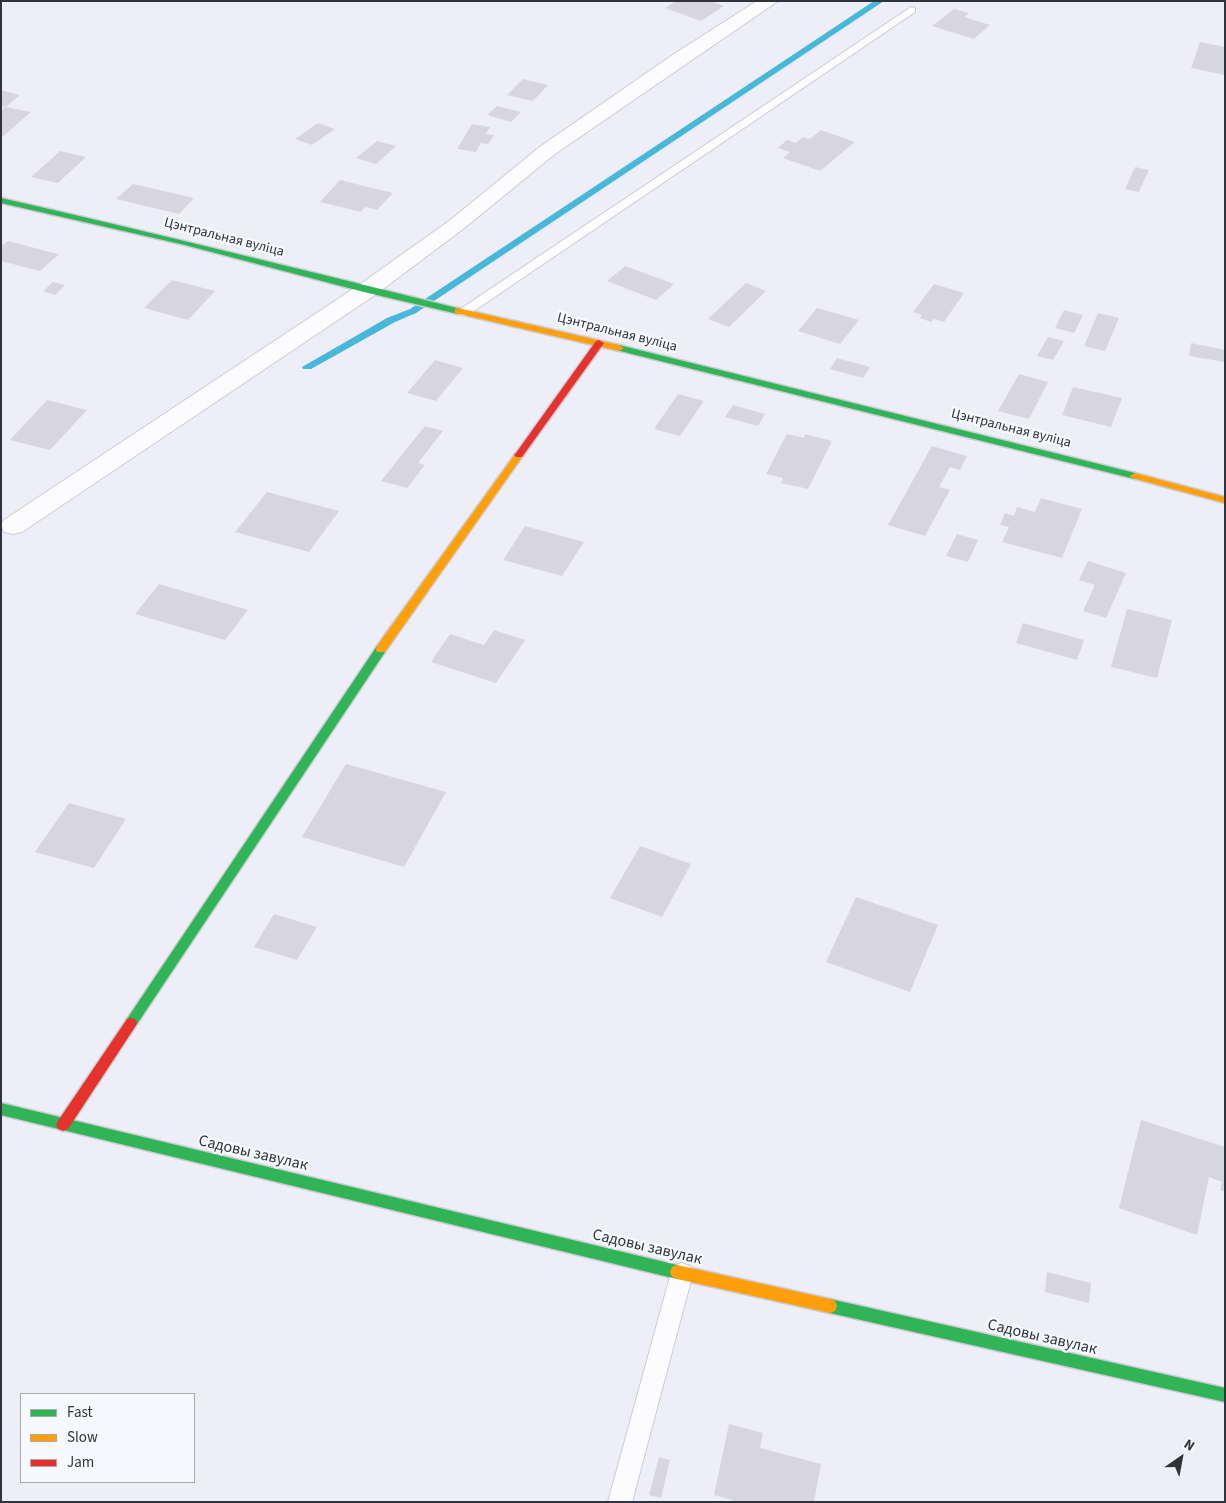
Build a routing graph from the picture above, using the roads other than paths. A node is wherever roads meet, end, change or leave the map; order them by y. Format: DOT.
graph roads {
  1 [pos="769,1"];
  2 [pos="911,10"];
  3 [pos="1,200"];
  4 [pos="367,290"];
  5 [pos="463,312"];
  6 [pos="599,343"];
  7 [pos="1225,500"];
  8 [pos="13,526"];
  9 [pos="1,1109"];
  10 [pos="63,1125"];
  11 [pos="682,1273"];
  12 [pos="1225,1396"];
  13 [pos="620,1502"];
  1 -- 4 [label="street"];
  2 -- 5 [label="lane"];
  3 -- 4 [label="street, Цэнтральная вуліца"];
  4 -- 5 [label="street, Цэнтральная вуліца"];
  4 -- 8 [label="street"];
  5 -- 6 [label="street, Цэнтральная вуліца"];
  6 -- 7 [label="street, Цэнтральная вуліца"];
  6 -- 10 [label="street"];
  9 -- 10 [label="street, Садовы завулак"];
  10 -- 11 [label="street, Садовы завулак"];
  11 -- 12 [label="street, Садовы завулак"];
  11 -- 13 [label="lane"];
}
